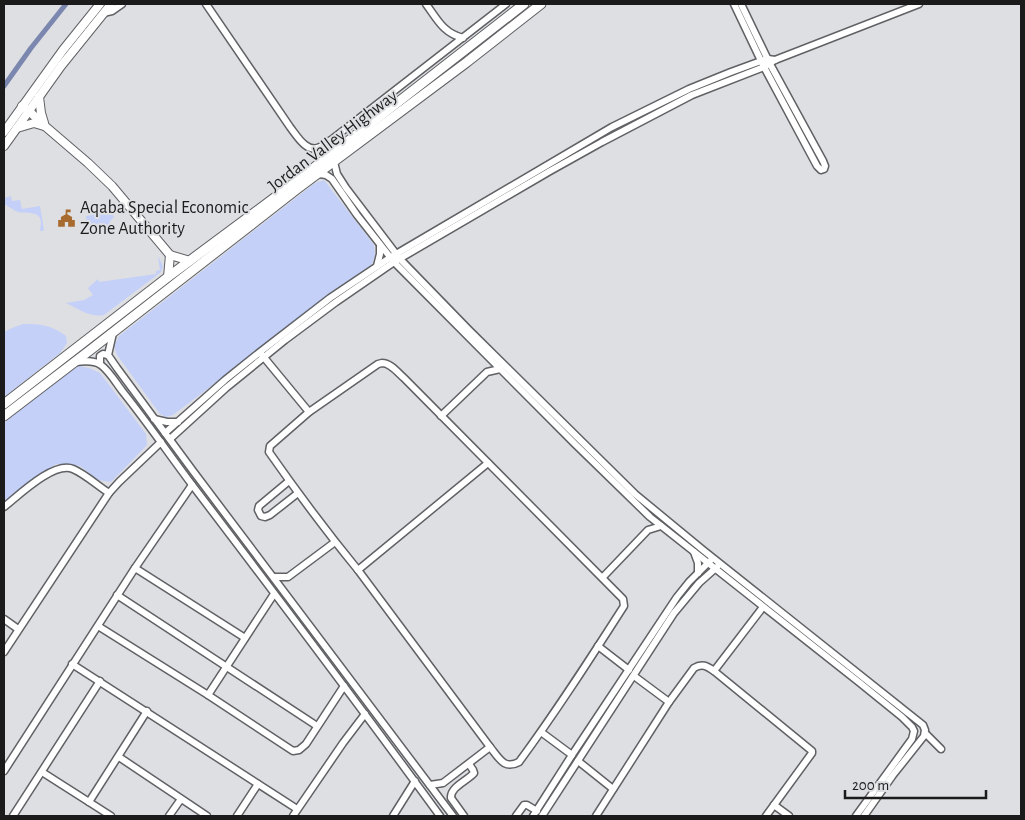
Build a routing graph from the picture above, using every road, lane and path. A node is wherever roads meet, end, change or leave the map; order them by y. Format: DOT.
graph roads {
  1 [pos="100,4"];
  2 [pos="111,4"];
  3 [pos="122,4"];
  4 [pos="206,4"];
  5 [pos="426,4"];
  6 [pos="506,4"];
  7 [pos="541,4"];
  8 [pos="734,4"];
  9 [pos="741,4"];
  10 [pos="919,4"];
  11 [pos="521,5"];
  12 [pos="103,13"];
  13 [pos="446,30"];
  14 [pos="463,38"];
  15 [pos="450,48"];
  16 [pos="768,62"];
  17 [pos="39,98"];
  18 [pos="22,106"];
  19 [pos="30,112"];
  20 [pos="46,127"];
  21 [pos="17,128"];
  22 [pos="4,132"];
  23 [pos="4,146"];
  24 [pos="334,162"];
  25 [pos="319,174"];
  26 [pos="295,187"];
  27 [pos="379,243"];
  28 [pos="170,255"];
  29 [pos="395,258"];
  30 [pos="190,261"];
  31 [pos="377,266"];
  32 [pos="384,269"];
  33 [pos="402,271"];
  34 [pos="168,277"];
  35 [pos="114,332"];
  36 [pos="87,340"];
  37 [pos="93,348"];
  38 [pos="262,354"];
  39 [pos="108,355"];
  40 [pos="488,358"];
  41 [pos="76,362"];
  42 [pos="100,364"];
  43 [pos="500,369"];
  44 [pos="487,372"];
  45 [pos="4,404"];
  46 [pos="309,412"];
  47 [pos="4,416"];
  48 [pos="441,416"];
  49 [pos="154,419"];
  50 [pos="178,422"];
  51 [pos="179,430"];
  52 [pos="165,433"];
  53 [pos="170,439"];
  54 [pos="162,442"];
  55 [pos="179,451"];
  56 [pos="488,463"];
  57 [pos="289,482"];
  58 [pos="192,485"];
  59 [pos="109,493"];
  60 [pos="298,493"];
  61 [pos="4,507"];
  62 [pos="650,517"];
  63 [pos="661,526"];
  64 [pos="648,530"];
  65 [pos="335,542"];
  66 [pos="694,551"];
  67 [pos="710,561"];
  68 [pos="718,566"];
  69 [pos="135,568"];
  70 [pos="358,570"];
  71 [pos="698,573"];
  72 [pos="724,575"];
  73 [pos="706,576"];
  74 [pos="274,577"];
  75 [pos="288,577"];
  76 [pos="603,577"];
  77 [pos="285,592"];
  78 [pos="274,594"];
  79 [pos="118,595"];
  80 [pos="763,607"];
  81 [pos="4,619"];
  82 [pos="98,626"];
  83 [pos="18,629"];
  84 [pos="245,638"];
  85 [pos="323,644"];
  86 [pos="598,646"];
  87 [pos="318,651"];
  88 [pos="4,652"];
  89 [pos="72,664"];
  90 [pos="227,666"];
  91 [pos="629,670"];
  92 [pos="714,671"];
  93 [pos="634,676"];
  94 [pos="100,681"];
  95 [pos="344,686"];
  96 [pos="208,694"];
  97 [pos="669,702"];
  98 [pos="147,711"];
  99 [pos="365,714"];
  100 [pos="317,726"];
  101 [pos="925,730"];
  102 [pos="914,731"];
  103 [pos="542,732"];
  104 [pos="490,748"];
  105 [pos="941,749"];
  106 [pos="572,755"];
  107 [pos="119,757"];
  108 [pos="578,760"];
  109 [pos="469,764"];
  110 [pos="4,770"];
  111 [pos="42,772"];
  112 [pos="415,781"];
  113 [pos="443,783"];
  114 [pos="258,784"];
  115 [pos="430,785"];
  116 [pos="614,789"];
  117 [pos="440,798"];
  118 [pos="180,799"];
  119 [pos="89,802"];
  120 [pos="774,805"];
  121 [pos="298,809"];
  122 [pos="539,815"];
  123 [pos="13,816"];
  124 [pos="111,816"];
  125 [pos="170,816"];
  126 [pos="207,816"];
  127 [pos="237,816"];
  128 [pos="293,816"];
  129 [pos="393,816"];
  130 [pos="440,816"];
  131 [pos="454,816"];
  132 [pos="464,816"];
  133 [pos="516,816"];
  134 [pos="596,816"];
  135 [pos="766,816"];
  136 [pos="789,816"];
  137 [pos="856,816"];
  138 [pos="864,816"];
  1 -- 18 [label="main road"];
  2 -- 12 [label="main road"];
  3 -- 12 [label="street"];
  4 -- 15 [label="street"];
  5 -- 13 [label="street"];
  6 -- 14 [label="street"];
  7 -- 24 [label="highway, Jordan Valley Highway"];
  8 -- 16 [label="street"];
  9 -- 16 [label="street"];
  10 -- 16 [label="street"];
  11 -- 26 [label="highway, Jordan Valley Highway"];
  12 -- 17 [label="main road"];
  13 -- 14 [label="street"];
  13 -- 15 [label="street"];
  14 -- 15 [label="street"];
  16 -- 16 [label="street"];
  16 -- 29 [label="street"];
  17 -- 19 [label="main road"];
  17 -- 20 [label="main road"];
  18 -- 19 [label="main road"];
  18 -- 22 [label="main road"];
  19 -- 20 [label="main road"];
  19 -- 21 [label="main road"];
  20 -- 21 [label="main road"];
  20 -- 28 [label="main road"];
  21 -- 23 [label="main road"];
  24 -- 25 [label="highway, Jordan Valley Highway"];
  24 -- 29 [label="street"];
  25 -- 26 [label="highway, Jordan Valley Highway"];
  25 -- 27 [label="street"];
  26 -- 30 [label="highway, Jordan Valley Highway"];
  26 -- 35 [label="highway, Jordan Valley Highway"];
  27 -- 29 [label="street"];
  27 -- 31 [label="street"];
  28 -- 30 [label="main road"];
  28 -- 34 [label="main road"];
  29 -- 31 [label="street"];
  29 -- 32 [label="street"];
  29 -- 33 [label="street"];
  29 -- 67 [label="street"];
  30 -- 34 [label="highway, Jordan Valley Highway"];
  31 -- 38 [label="street"];
  32 -- 33 [label="street"];
  32 -- 38 [label="street"];
  33 -- 40 [label="street"];
  34 -- 36 [label="highway, Jordan Valley Highway"];
  35 -- 37 [label="highway, Jordan Valley Highway"];
  35 -- 39 [label="street"];
  36 -- 37 [label="highway"];
  36 -- 45 [label="highway, Jordan Valley Highway"];
  37 -- 41 [label="highway, Jordan Valley Highway"];
  38 -- 46 [label="street"];
  38 -- 50 [label="street"];
  38 -- 51 [label="street"];
  39 -- 42 [label="street"];
  39 -- 49 [label="street"];
  40 -- 43 [label="street"];
  40 -- 44 [label="street"];
  41 -- 42 [label="street"];
  41 -- 47 [label="highway, Jordan Valley Highway"];
  42 -- 54 [label="street"];
  43 -- 44 [label="street"];
  43 -- 62 [label="street"];
  44 -- 48 [label="street"];
  46 -- 48 [label="street"];
  46 -- 57 [label="street"];
  48 -- 56 [label="street"];
  49 -- 50 [label="street"];
  49 -- 52 [label="street"];
  50 -- 52 [label="street"];
  51 -- 53 [label="street"];
  51 -- 55 [label="street"];
  52 -- 53 [label="street"];
  53 -- 55 [label="street"];
  54 -- 58 [label="street"];
  54 -- 59 [label="street"];
  55 -- 74 [label="street"];
  56 -- 70 [label="street"];
  56 -- 76 [label="street"];
  57 -- 60 [label="street"];
  57 -- 60 [label="street"];
  58 -- 69 [label="street"];
  58 -- 78 [label="street"];
  59 -- 61 [label="street"];
  59 -- 83 [label="street"];
  60 -- 65 [label="street"];
  62 -- 63 [label="street"];
  62 -- 64 [label="street"];
  63 -- 64 [label="street"];
  63 -- 66 [label="street"];
  64 -- 76 [label="street"];
  65 -- 70 [label="street"];
  65 -- 75 [label="street"];
  66 -- 67 [label="street"];
  66 -- 71 [label="street"];
  67 -- 68 [label="street"];
  67 -- 71 [label="street"];
  68 -- 72 [label="street"];
  68 -- 73 [label="street"];
  68 -- 101 [label="street"];
  69 -- 79 [label="street"];
  69 -- 84 [label="street"];
  70 -- 104 [label="street"];
  71 -- 91 [label="street"];
  72 -- 73 [label="street"];
  72 -- 80 [label="street"];
  73 -- 93 [label="street"];
  74 -- 75 [label="street"];
  74 -- 77 [label="street"];
  75 -- 77 [label="street"];
  76 -- 86 [label="street"];
  77 -- 85 [label="street"];
  78 -- 84 [label="street"];
  78 -- 87 [label="street"];
  79 -- 82 [label="street"];
  79 -- 90 [label="street"];
  80 -- 92 [label="street"];
  80 -- 102 [label="street"];
  81 -- 83 [label="street"];
  82 -- 89 [label="street"];
  82 -- 96 [label="street"];
  83 -- 88 [label="street"];
  84 -- 90 [label="street"];
  85 -- 87 [label="street"];
  85 -- 115 [label="street"];
  86 -- 91 [label="street"];
  86 -- 103 [label="street"];
  87 -- 95 [label="street"];
  89 -- 94 [label="street"];
  89 -- 110 [label="street"];
  90 -- 96 [label="street"];
  90 -- 100 [label="street"];
  91 -- 106 [label="street"];
  92 -- 97 [label="street"];
  92 -- 120 [label="street"];
  93 -- 97 [label="street"];
  93 -- 108 [label="street"];
  94 -- 98 [label="street"];
  94 -- 111 [label="street"];
  95 -- 99 [label="street"];
  95 -- 100 [label="street"];
  96 -- 100 [label="street"];
  97 -- 116 [label="street"];
  98 -- 107 [label="street"];
  98 -- 114 [label="street"];
  99 -- 112 [label="street"];
  99 -- 121 [label="street"];
  101 -- 102 [label="street"];
  101 -- 105 [label="street"];
  101 -- 138 [label="street"];
  102 -- 137 [label="street"];
  103 -- 104 [label="street"];
  103 -- 106 [label="street"];
  104 -- 109 [label="street"];
  106 -- 122 [label="street"];
  107 -- 118 [label="street"];
  107 -- 119 [label="street"];
  108 -- 116 [label="street"];
  108 -- 122 [label="street"];
  109 -- 113 [label="street"];
  109 -- 132 [label="street"];
  111 -- 119 [label="street"];
  111 -- 123 [label="street"];
  112 -- 129 [label="street"];
  112 -- 130 [label="street"];
  113 -- 115 [label="street"];
  113 -- 117 [label="street"];
  114 -- 121 [label="street"];
  114 -- 127 [label="street"];
  115 -- 117 [label="street"];
  116 -- 134 [label="street"];
  117 -- 131 [label="street"];
  118 -- 125 [label="street"];
  118 -- 126 [label="street"];
  119 -- 124 [label="street"];
  120 -- 135 [label="street"];
  120 -- 136 [label="street"];
  121 -- 128 [label="street"];
  122 -- 133 [label="street"];
}
